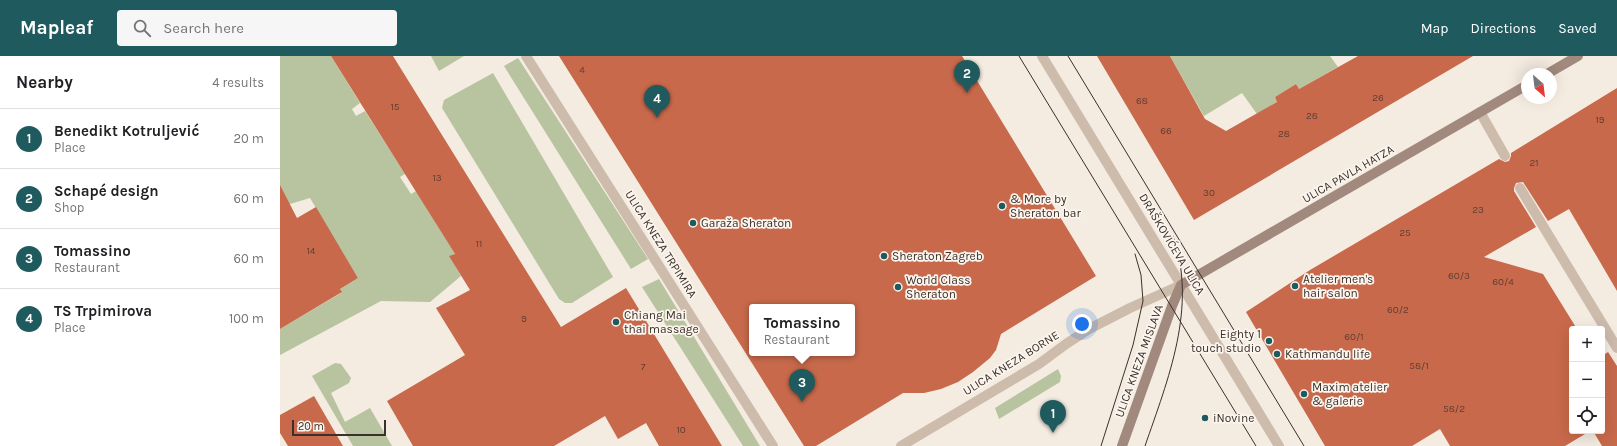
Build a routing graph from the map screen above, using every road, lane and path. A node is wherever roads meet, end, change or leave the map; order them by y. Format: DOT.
graph roads {
  1 [pos="526,56"];
  2 [pos="1042,56"];
  3 [pos="1578,56"];
  4 [pos="1557,68"];
  5 [pos="1521,88"];
  6 [pos="1480,112"];
  7 [pos="1505,156"];
  8 [pos="1520,188"];
  9 [pos="1181,285"];
  10 [pos="1617,348"];
  11 [pos="773,446"];
  12 [pos="901,446"];
  13 [pos="1122,446"];
  14 [pos="1279,446"];
  1 -- 11 [label="street, ULICA KNEZA TRPIMIRA"];
  2 -- 9 [label="street, DRAŠKOVIĆEVA ULICA"];
  3 -- 4 [label="main road"];
  5 -- 6 [label="main road, ULICA PAVLA HATZA"];
  6 -- 7 [label="street"];
  6 -- 9 [label="main road, ULICA PAVLA HATZA"];
  8 -- 10 [label="street"];
  9 -- 12 [label="street, ULICA KNEZA BORNE"];
  9 -- 13 [label="main road, ULICA KNEZA MISLAVA"];
  9 -- 14 [label="street, DRAŠKOVIĆEVA ULICA"];
}
